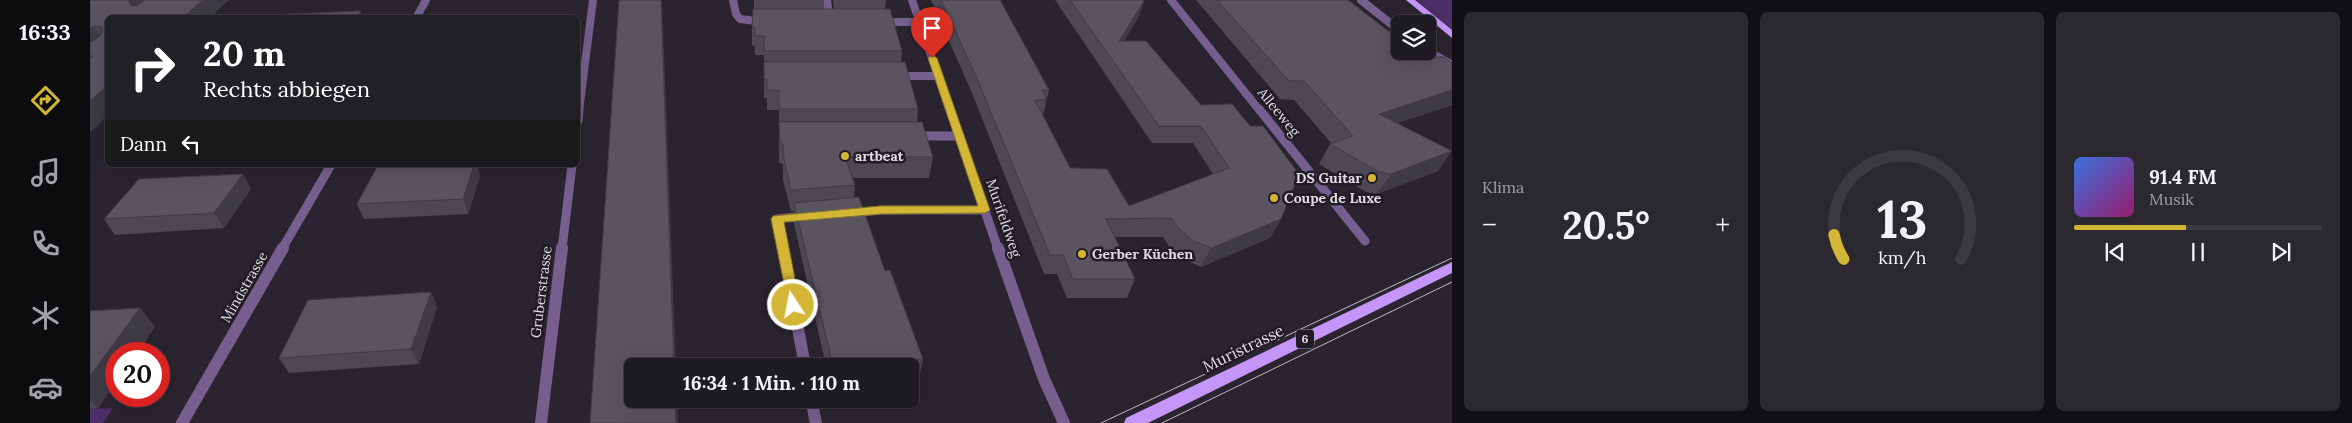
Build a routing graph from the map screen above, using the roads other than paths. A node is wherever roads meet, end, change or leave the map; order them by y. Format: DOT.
graph roads {
  1 [pos="426,0"];
  2 [pos="593,0"];
  3 [pos="733,0"];
  4 [pos="827,0"];
  5 [pos="912,0"];
  6 [pos="1171,0"];
  7 [pos="1361,0"];
  8 [pos="1410,0"];
  9 [pos="418,15"];
  10 [pos="772,22"];
  11 [pos="820,22"];
  12 [pos="830,22"];
  13 [pos="839,22"];
  14 [pos="877,22"];
  15 [pos="920,22"];
  16 [pos="1391,24"];
  17 [pos="1452,35"];
  18 [pos="1436,56"];
  19 [pos="1452,65"];
  20 [pos="892,76"];
  21 [pos="939,76"];
  22 [pos="580,105"];
  23 [pos="903,136"];
  24 [pos="960,136"];
  25 [pos="330,167"];
  26 [pos="572,167"];
  27 [pos="985,210"];
  28 [pos="843,213"];
  29 [pos="815,216"];
  30 [pos="1365,241"];
  31 [pos="1452,267"];
  32 [pos="803,358"];
  33 [pos="813,408"];
  34 [pos="539,422"];
  35 [pos="182,423"];
  36 [pos="816,423"];
  37 [pos="1064,423"];
  38 [pos="1132,423"];
  1 -- 9 [label="street"];
  2 -- 22 [label="street"];
  3 -- 10 [label="street"];
  4 -- 12 [label="street"];
  5 -- 15 [label="street, Murifeldweg"];
  6 -- 30 [label="street, Alleeweg"];
  7 -- 16 [label="street"];
  8 -- 17 [label="main road"];
  11 -- 12 [label="street"];
  12 -- 13 [label="street"];
  14 -- 15 [label="street"];
  15 -- 21 [label="street, Murifeldweg"];
  18 -- 19 [label="street"];
  20 -- 21 [label="street"];
  21 -- 24 [label="street, Murifeldweg"];
  23 -- 24 [label="street"];
  24 -- 27 [label="street, Murifeldweg"];
  25 -- 35 [label="street, Mindstrasse"];
  26 -- 34 [label="street, Gruberstrasse"];
  27 -- 28 [label="street"];
  27 -- 37 [label="street, Murifeldweg"];
  29 -- 32 [label="street"];
  31 -- 38 [label="main road, Muristrasse / 6"];
  33 -- 36 [label="street"];
}
